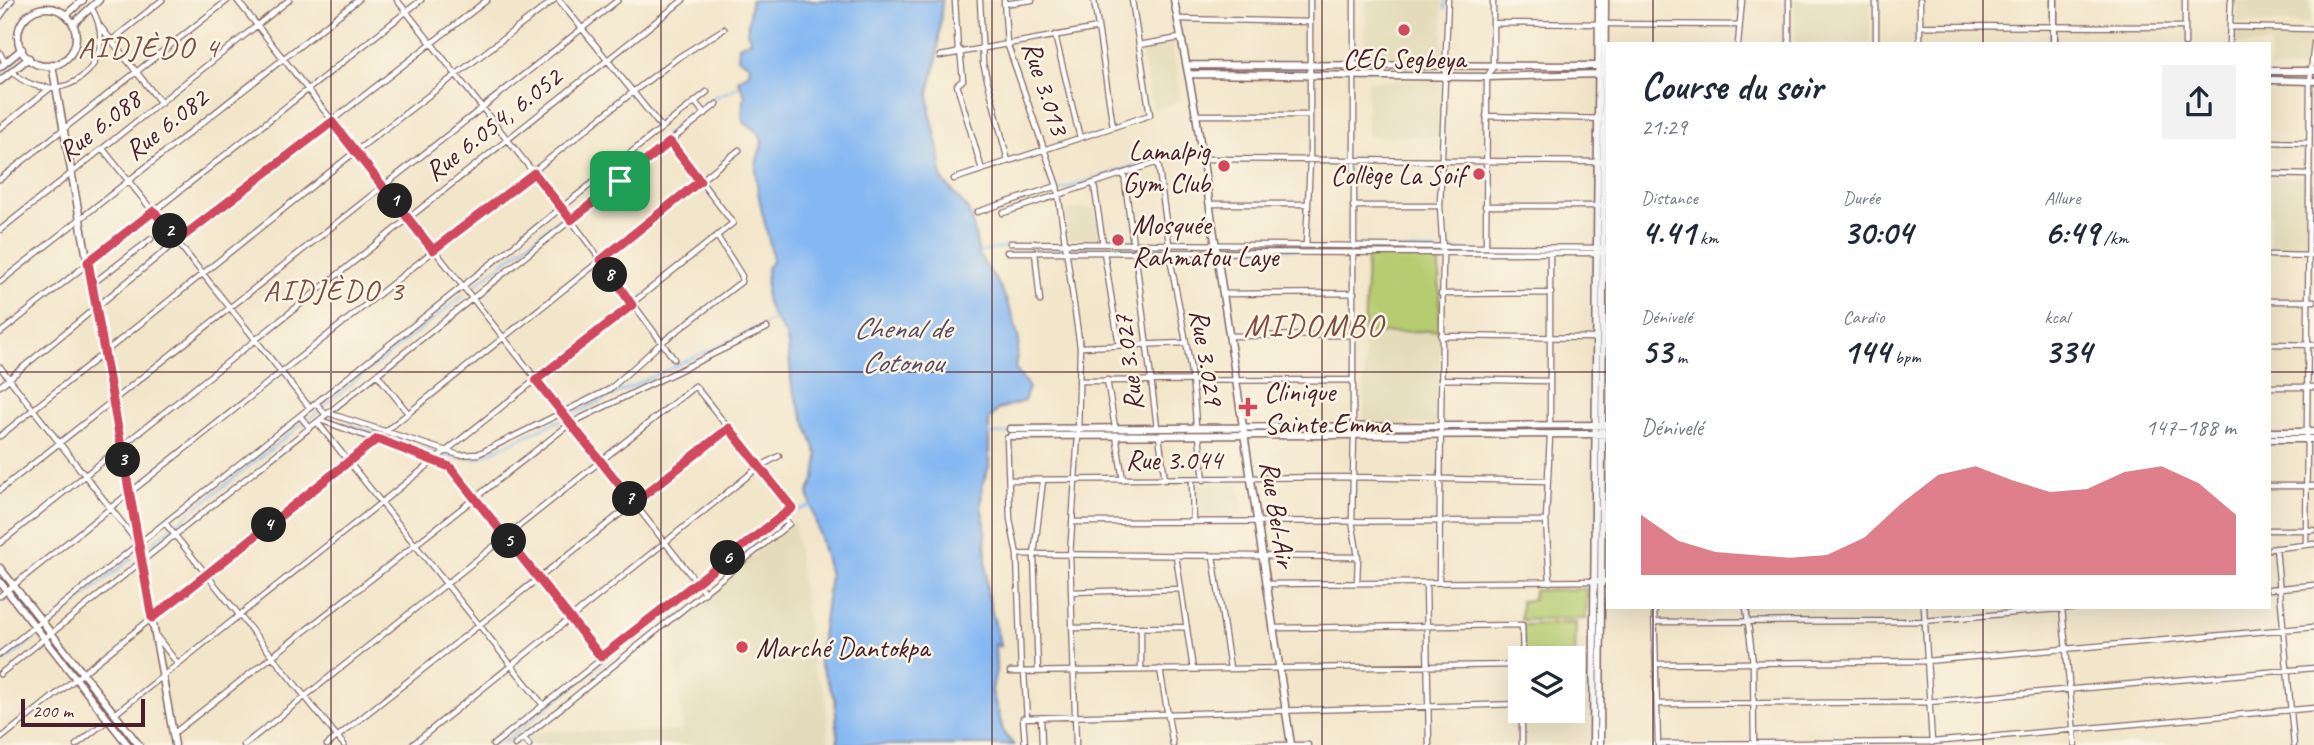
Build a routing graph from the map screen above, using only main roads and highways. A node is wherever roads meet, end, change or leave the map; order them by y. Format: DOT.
graph roads {
  1 [pos="35,0"];
  2 [pos="46,0"];
  3 [pos="83,0"];
  4 [pos="99,0"];
  5 [pos="1174,0"];
  6 [pos="1599,0"];
  7 [pos="1605,0"];
  8 [pos="2054,0"];
  9 [pos="47,8"];
  10 [pos="37,10"];
  11 [pos="66,15"];
  12 [pos="1602,22"];
  13 [pos="73,24"];
  14 [pos="2054,42"];
  15 [pos="22,49"];
  16 [pos="29,58"];
  17 [pos="2,65"];
  18 [pos="52,65"];
  19 [pos="1188,65"];
  20 [pos="1604,66"];
  21 [pos="2271,71"];
  22 [pos="2312,71"];
  23 [pos="1190,74"];
  24 [pos="1604,75"];
  25 [pos="2271,80"];
  26 [pos="2312,80"];
  27 [pos="0,81"];
  28 [pos="1603,119"];
  29 [pos="1603,162"];
  30 [pos="1604,206"];
  31 [pos="1603,250"];
  32 [pos="1602,338"];
  33 [pos="1602,425"];
  34 [pos="1244,429"];
  35 [pos="1353,430"];
  36 [pos="1078,431"];
  37 [pos="2271,432"];
  38 [pos="1602,434"];
  39 [pos="1010,435"];
  40 [pos="2311,436"];
  41 [pos="2271,439"];
  42 [pos="0,568"];
  43 [pos="1601,581"];
  44 [pos="0,582"];
  45 [pos="128,745"];
  46 [pos="139,745"];
  47 [pos="175,745"];
  48 [pos="1291,745"];
  49 [pos="1593,745"];
  50 [pos="1600,745"];
  1 -- 10 [label="main road"];
  2 -- 9 [label="main road"];
  3 -- 11 [label="main road"];
  4 -- 13 [label="main road"];
  5 -- 19 [label="main road, Rue Bel-Air"];
  6 -- 12 [label="main road"];
  7 -- 12 [label="main road"];
  8 -- 14 [label="main road"];
  9 -- 10 [label="main road"];
  9 -- 11 [label="main road"];
  10 -- 15 [label="main road"];
  11 -- 13 [label="main road"];
  12 -- 20 [label="main road"];
  13 -- 18 [label="main road"];
  15 -- 16 [label="main road"];
  15 -- 17 [label="main road"];
  16 -- 18 [label="main road"];
  16 -- 27 [label="main road"];
  18 -- 47 [label="main road"];
  19 -- 20 [label="main road"];
  19 -- 23 [label="main road, Rue Bel-Air"];
  20 -- 24 [label="main road"];
  21 -- 22 [label="main road"];
  23 -- 24 [label="main road"];
  23 -- 34 [label="main road, Rue Bel-Air"];
  24 -- 28 [label="main road"];
  25 -- 26 [label="main road"];
  28 -- 29 [label="main road"];
  29 -- 30 [label="main road"];
  30 -- 31 [label="main road"];
  31 -- 32 [label="main road"];
  32 -- 33 [label="main road"];
  33 -- 35 [label="main road"];
  33 -- 38 [label="main road"];
  34 -- 35 [label="main road"];
  34 -- 36 [label="main road"];
  34 -- 36 [label="main road"];
  34 -- 48 [label="main road, Rue Bel-Air"];
  35 -- 38 [label="main road"];
  36 -- 39 [label="main road"];
  37 -- 40 [label="main road"];
  38 -- 43 [label="main road"];
  40 -- 41 [label="main road"];
  42 -- 46 [label="main road"];
  43 -- 49 [label="main road"];
  43 -- 50 [label="main road"];
  44 -- 45 [label="main road"];
}
